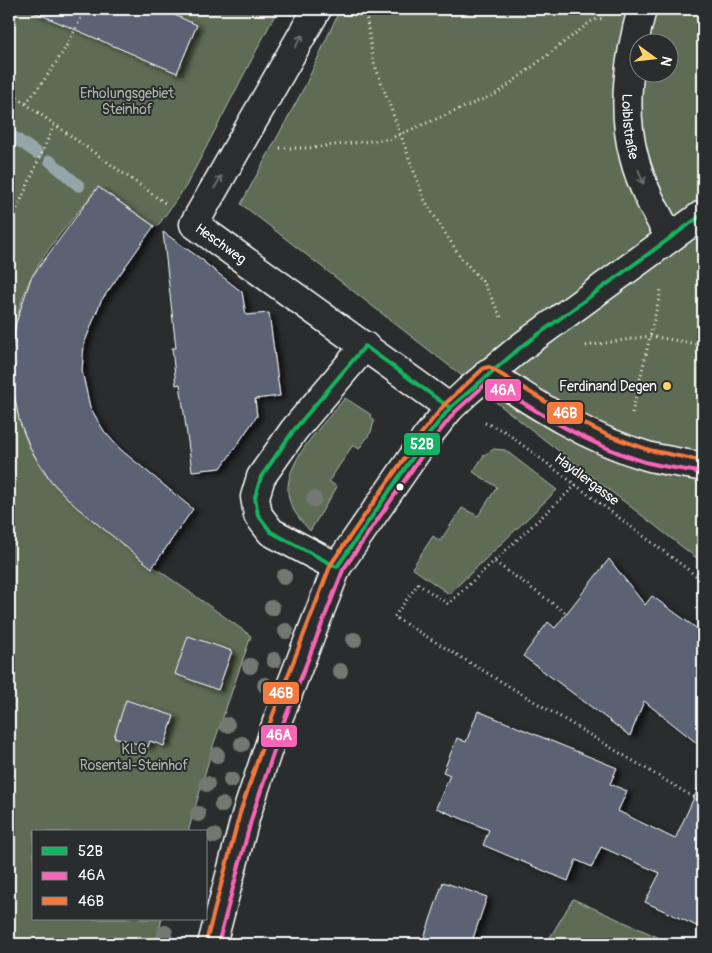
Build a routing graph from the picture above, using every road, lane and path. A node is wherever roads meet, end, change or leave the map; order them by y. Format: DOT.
graph roads {
  1 [pos="84,9"];
  2 [pos="317,9"];
  3 [pos="365,9"];
  4 [pos="642,10"];
  5 [pos="9,92"];
  6 [pos="26,104"];
  7 [pos="55,123"];
  8 [pos="401,134"];
  9 [pos="237,149"];
  10 [pos="703,214"];
  11 [pos="194,224"];
  12 [pos="9,227"];
  13 [pos="670,238"];
  14 [pos="650,336"];
  15 [pos="703,345"];
  16 [pos="365,346"];
  17 [pos="521,347"];
  18 [pos="580,347"];
  19 [pos="488,373"];
  20 [pos="450,408"];
  21 [pos="624,448"];
  22 [pos="703,467"];
  23 [pos="576,485"];
  24 [pos="495,562"];
  25 [pos="337,567"];
  26 [pos="703,581"];
  27 [pos="566,613"];
  28 [pos="703,804"];
  29 [pos="212,944"];
  1 -- 6 [label="path"];
  9 -- 2 [label="street, Heschweg, one-way"];
  3 -- 8 [label="path"];
  4 -- 8 [label="path"];
  4 -- 13 [label="street, Loiblstraße, one-way"];
  5 -- 6 [label="path"];
  6 -- 7 [label="path"];
  7 -- 11 [label="path"];
  7 -- 12 [label="path"];
  8 -- 9 [label="path"];
  8 -- 17 [label="path"];
  11 -- 9 [label="street, Heschweg, one-way"];
  10 -- 13 [label="street"];
  11 -- 16 [label="street, Heschweg"];
  13 -- 14 [label="path"];
  13 -- 17 [label="street"];
  14 -- 15 [label="path"];
  14 -- 18 [label="path"];
  14 -- 21 [label="path"];
  16 -- 20 [label="street, Heschweg"];
  16 -- 25 [label="street"];
  17 -- 19 [label="street"];
  19 -- 20 [label="street"];
  19 -- 21 [label="street"];
  20 -- 23 [label="path, Haydlergasse"];
  20 -- 25 [label="street"];
  21 -- 22 [label="street"];
  23 -- 24 [label="path"];
  23 -- 26 [label="path, Haydlergasse"];
  24 -- 27 [label="path"];
  24 -- 28 [label="path"];
  25 -- 29 [label="street"];
}
